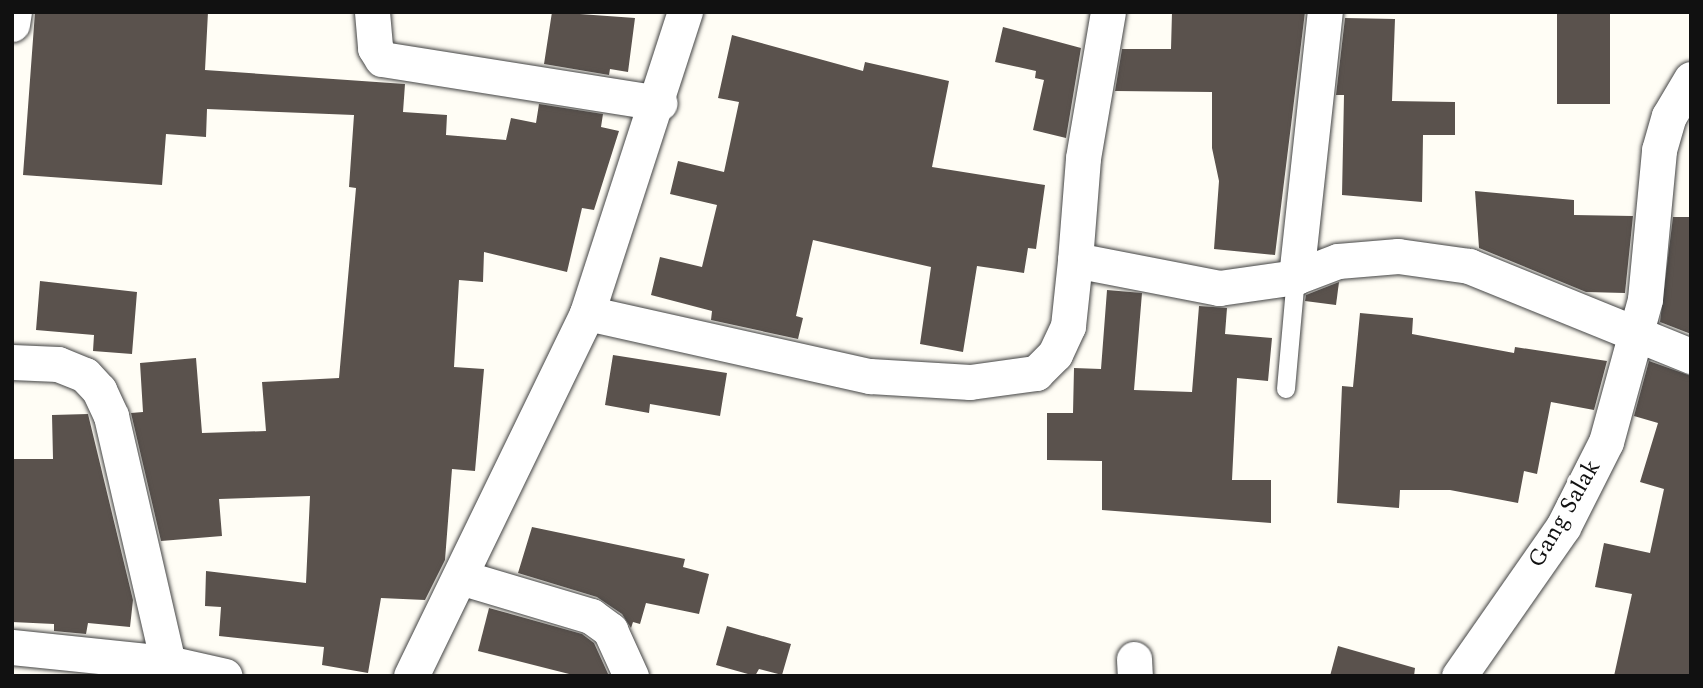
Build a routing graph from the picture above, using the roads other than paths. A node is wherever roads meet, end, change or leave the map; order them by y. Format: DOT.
graph roads {
  1 [pos="14,12"];
  2 [pos="372,12"];
  3 [pos="685,12"];
  4 [pos="1108,12"];
  5 [pos="1325,12"];
  6 [pos="12,24"];
  7 [pos="1691,79"];
  8 [pos="660,103"];
  9 [pos="1075,260"];
  10 [pos="1296,277"];
  11 [pos="587,313"];
  12 [pos="1636,336"];
  13 [pos="1691,356"];
  14 [pos="12,362"];
  15 [pos="1286,389"];
  16 [pos="460,577"];
  17 [pos="12,647"];
  18 [pos="168,669"];
  19 [pos="225,676"];
  20 [pos="411,676"];
  21 [pos="631,676"];
  22 [pos="1460,676"];
  1 -- 6 [label="street"];
  2 -- 8 [label="street"];
  3 -- 8 [label="street"];
  4 -- 9 [label="street"];
  5 -- 10 [label="street"];
  7 -- 12 [label="street, Gang Salak"];
  8 -- 11 [label="street"];
  9 -- 10 [label="street"];
  9 -- 11 [label="street"];
  10 -- 12 [label="street"];
  10 -- 15 [label="lane"];
  11 -- 16 [label="street"];
  12 -- 13 [label="street"];
  12 -- 22 [label="street, Gang Salak"];
  14 -- 18 [label="street"];
  16 -- 20 [label="street"];
  16 -- 21 [label="street"];
  17 -- 18 [label="street"];
  18 -- 19 [label="street"];
}
